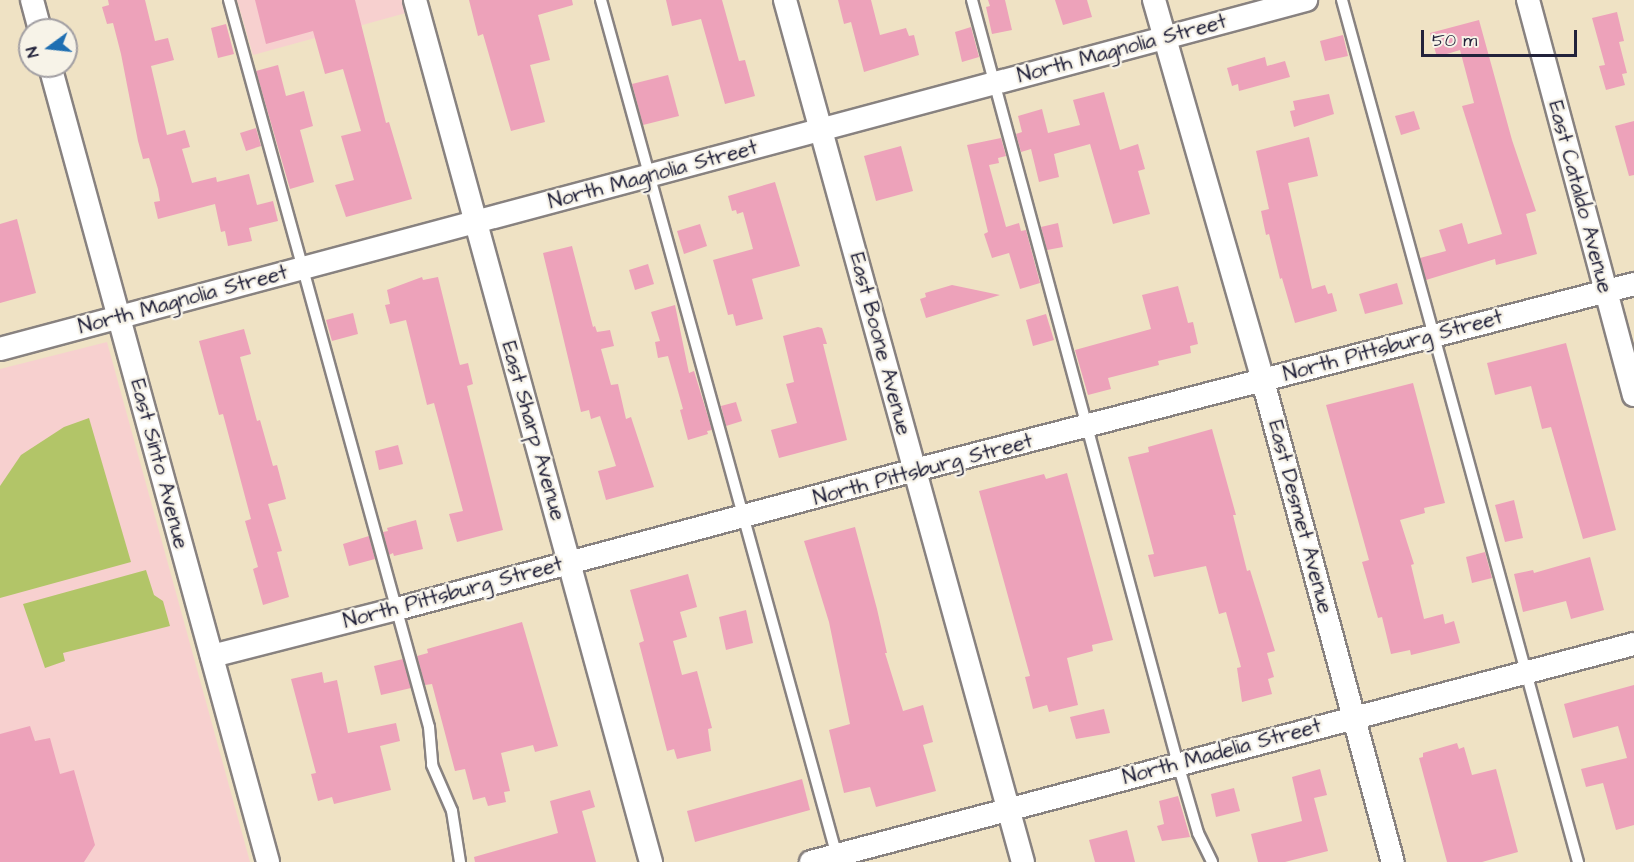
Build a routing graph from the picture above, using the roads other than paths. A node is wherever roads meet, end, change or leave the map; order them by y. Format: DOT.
graph roads {
  1 [pos="32,0"];
  2 [pos="229,0"];
  3 [pos="415,0"];
  4 [pos="601,0"];
  5 [pos="785,0"];
  6 [pos="972,0"];
  7 [pos="1154,0"];
  8 [pos="1306,0"];
  9 [pos="1342,0"];
  10 [pos="1528,0"];
  11 [pos="37,18"];
  12 [pos="1165,39"];
  13 [pos="53,78"];
  14 [pos="995,82"];
  15 [pos="821,130"];
  16 [pos="648,177"];
  17 [pos="475,222"];
  18 [pos="303,268"];
  19 [pos="1634,284"];
  20 [pos="1605,290"];
  21 [pos="118,317"];
  22 [pos="1434,335"];
  23 [pos="0,349"];
  24 [pos="1263,381"];
  25 [pos="1634,394"];
  26 [pos="1088,427"];
  27 [pos="915,470"];
  28 [pos="745,516"];
  29 [pos="570,562"];
  30 [pos="397,609"];
  31 [pos="1634,644"];
  32 [pos="212,656"];
  33 [pos="1527,672"];
  34 [pos="1354,718"];
  35 [pos="1178,764"];
  36 [pos="1008,808"];
  37 [pos="837,859"];
  38 [pos="268,862"];
  39 [pos="460,862"];
  40 [pos="651,862"];
  41 [pos="811,862"];
  42 [pos="1023,862"];
  43 [pos="1212,862"];
  44 [pos="1393,862"];
  45 [pos="1578,862"];
  1 -- 11 [label="street"];
  2 -- 18 [label="lane"];
  3 -- 17 [label="street, East Sharp Avenue"];
  4 -- 16 [label="lane"];
  5 -- 15 [label="street, East Boone Avenue"];
  6 -- 14 [label="lane"];
  7 -- 12 [label="street, East Desmet Avenue"];
  8 -- 12 [label="street, North Magnolia Street"];
  9 -- 22 [label="lane"];
  10 -- 20 [label="street, East Cataldo Avenue"];
  12 -- 14 [label="street, North Magnolia Street"];
  12 -- 24 [label="street, East Desmet Avenue"];
  13 -- 21 [label="street, East Sinto Avenue"];
  14 -- 15 [label="street, North Magnolia Street"];
  14 -- 26 [label="lane"];
  15 -- 16 [label="street, North Magnolia Street"];
  15 -- 27 [label="street, East Boone Avenue"];
  16 -- 17 [label="street, North Magnolia Street"];
  16 -- 28 [label="lane"];
  17 -- 18 [label="street, North Magnolia Street"];
  17 -- 29 [label="street, East Sharp Avenue"];
  18 -- 21 [label="street, North Magnolia Street"];
  18 -- 30 [label="lane"];
  19 -- 20 [label="street, North Pittsburg Street"];
  20 -- 22 [label="street, North Pittsburg Street"];
  20 -- 25 [label="street, East Cataldo Avenue"];
  21 -- 23 [label="street, North Magnolia Street"];
  21 -- 32 [label="street, East Sinto Avenue"];
  22 -- 24 [label="street, North Pittsburg Street"];
  22 -- 33 [label="lane"];
  24 -- 26 [label="street, North Pittsburg Street"];
  24 -- 34 [label="street, East Desmet Avenue"];
  26 -- 27 [label="street, North Pittsburg Street"];
  26 -- 35 [label="lane"];
  27 -- 28 [label="street, North Pittsburg Street"];
  27 -- 36 [label="street, East Boone Avenue"];
  28 -- 29 [label="street, North Pittsburg Street"];
  28 -- 37 [label="lane"];
  29 -- 30 [label="street, North Pittsburg Street"];
  29 -- 40 [label="street, East Sharp Avenue"];
  30 -- 32 [label="street, North Pittsburg Street"];
  30 -- 39 [label="lane"];
  31 -- 33 [label="street, North Madelia Street"];
  32 -- 38 [label="street, East Sinto Avenue"];
  33 -- 34 [label="street, North Madelia Street"];
  33 -- 45 [label="lane"];
  34 -- 35 [label="street, North Madelia Street"];
  34 -- 44 [label="street, East Desmet Avenue"];
  35 -- 36 [label="street, North Madelia Street"];
  35 -- 43 [label="lane"];
  36 -- 37 [label="street, North Madelia Street"];
  36 -- 42 [label="street, East Boone Avenue"];
  37 -- 41 [label="street, North Madelia Street"];
}
